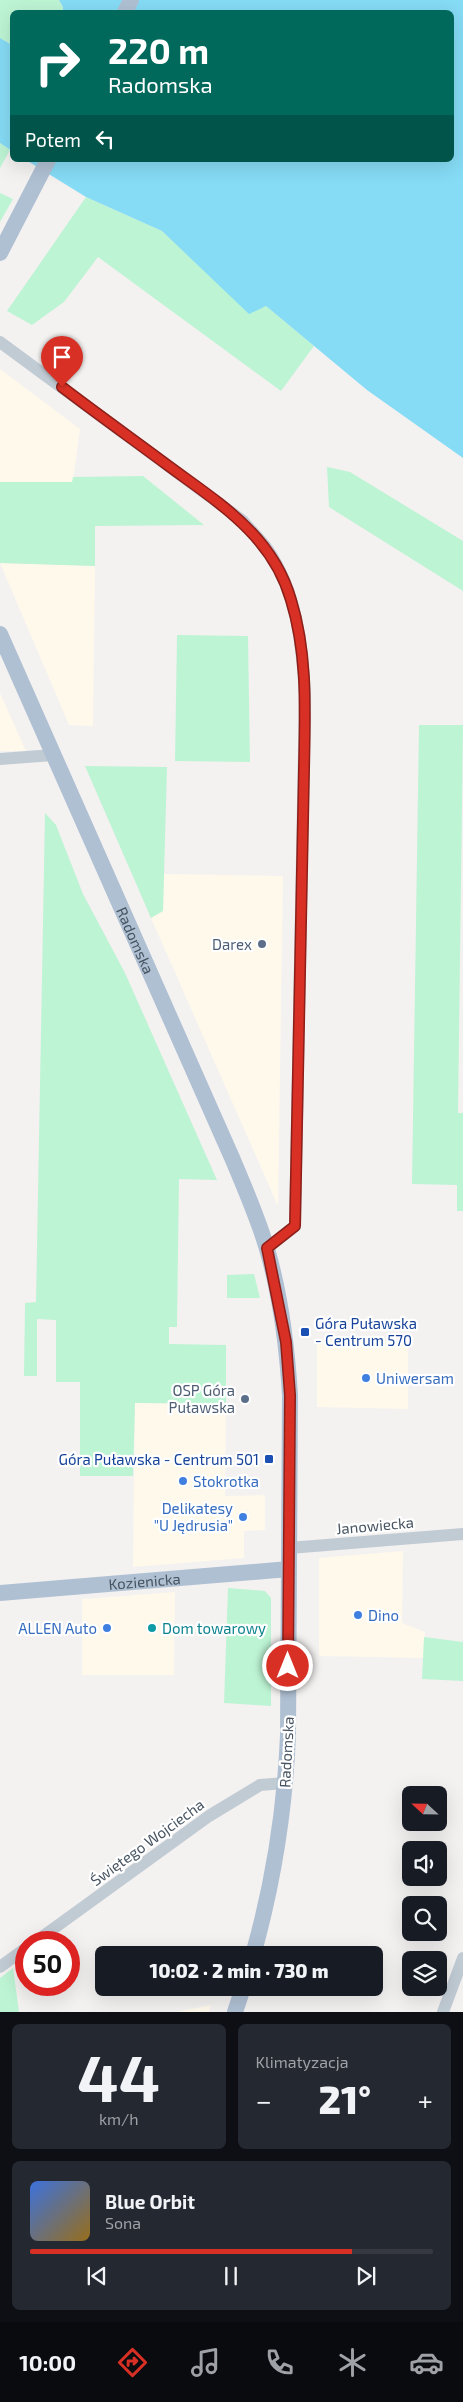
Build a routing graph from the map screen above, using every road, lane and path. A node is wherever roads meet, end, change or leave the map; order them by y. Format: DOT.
graph roads {
  1 [pos="47,162"];
  2 [pos="0,253"];
  3 [pos="0,342"];
  4 [pos="0,634"];
  5 [pos="53,755"];
  6 [pos="0,759"];
  7 [pos="267,1248"];
  8 [pos="463,1534"];
  9 [pos="289,1548"];
  10 [pos="289,1569"];
  11 [pos="0,1593"];
  12 [pos="285,1783"];
  13 [pos="50,1931"];
  14 [pos="255,1946"];
  15 [pos="15,1956"];
  16 [pos="463,1958"];
  17 [pos="0,1967"];
  18 [pos="240,1996"];
  19 [pos="234,2012"];
  20 [pos="443,2012"];
  1 -- 2 [label="main road"];
  3 -- 7 [label="street"];
  4 -- 5 [label="main road, Radomska"];
  5 -- 6 [label="street"];
  5 -- 7 [label="main road, Radomska"];
  7 -- 9 [label="main road, Radomska"];
  8 -- 9 [label="street, Janowiecka"];
  9 -- 10 [label="main road, Radomska"];
  10 -- 11 [label="main road, Kozienicka"];
  10 -- 12 [label="main road, Radomska"];
  12 -- 13 [label="street, Świętego Wojciecha"];
  12 -- 14 [label="main road, Radomska"];
  15 -- 17 [label="street"];
  16 -- 20 [label="street"];
  18 -- 19 [label="main road"];
}
